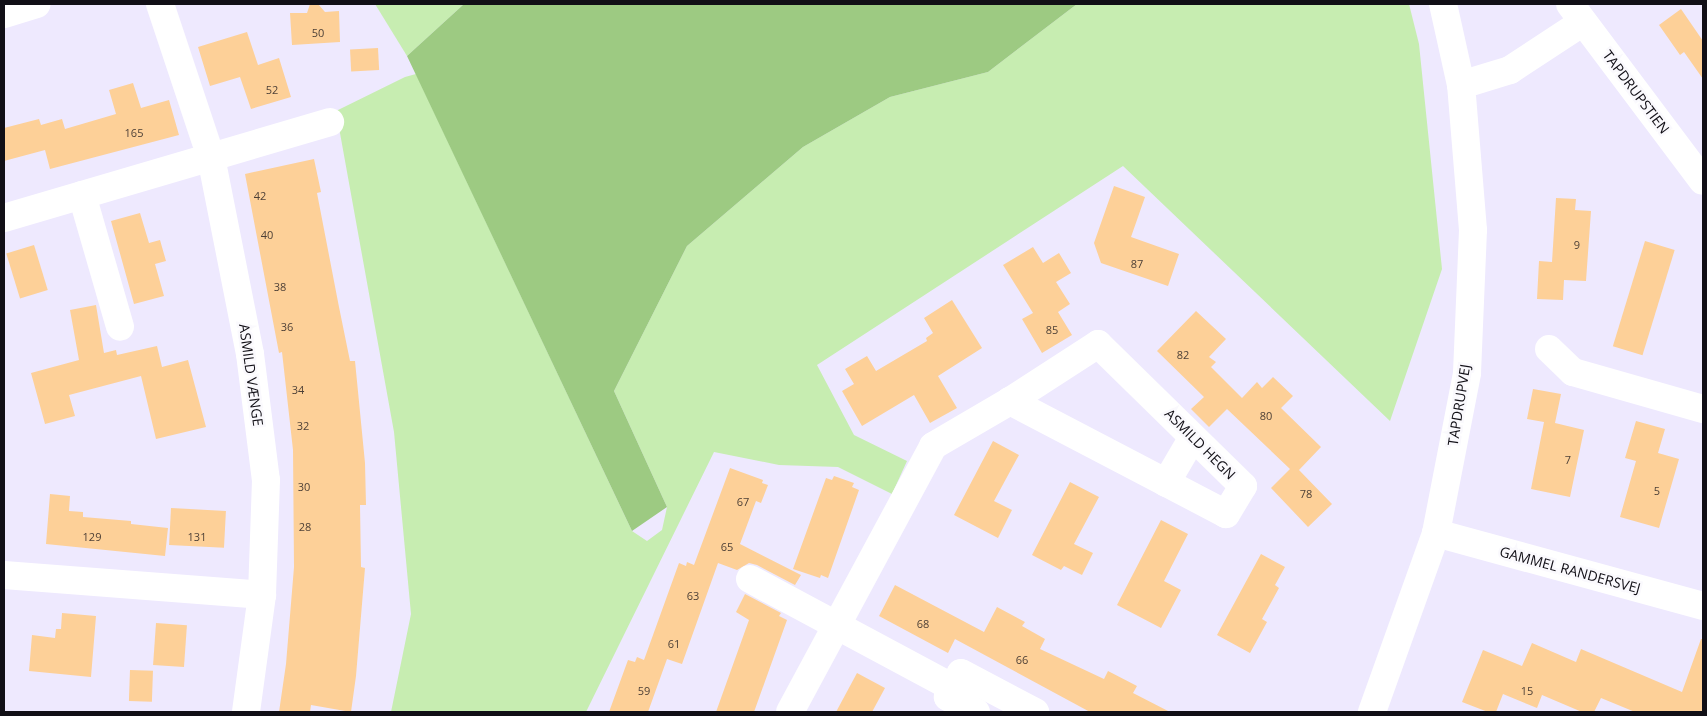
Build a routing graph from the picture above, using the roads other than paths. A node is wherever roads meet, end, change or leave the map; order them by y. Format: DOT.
graph roads {
  1 [pos="37,4"];
  2 [pos="160,4"];
  3 [pos="1444,4"];
  4 [pos="1576,13"];
  5 [pos="4,14"];
  6 [pos="1461,85"];
  7 [pos="330,122"];
  8 [pos="211,157"];
  9 [pos="1703,181"];
  10 [pos="82,195"];
  11 [pos="4,218"];
  12 [pos="120,327"];
  13 [pos="1549,349"];
  14 [pos="1010,401"];
  15 [pos="1703,409"];
  16 [pos="1193,437"];
  17 [pos="1166,483"];
  18 [pos="1436,533"];
  19 [pos="4,575"];
  20 [pos="750,579"];
  21 [pos="262,595"];
  22 [pos="1703,606"];
  23 [pos="836,625"];
  24 [pos="953,688"];
  25 [pos="246,712"];
  26 [pos="790,712"];
  27 [pos="976,712"];
  28 [pos="1035,712"];
  29 [pos="1372,712"];
  1 -- 5 [label="street"];
  2 -- 8 [label="street, ASMILD VÆNGE"];
  3 -- 6 [label="street, TAPDRUPVEJ"];
  4 -- 6 [label="street"];
  4 -- 9 [label="street, TAPDRUPSTIEN"];
  6 -- 18 [label="street, TAPDRUPVEJ"];
  7 -- 8 [label="street"];
  8 -- 10 [label="street"];
  8 -- 21 [label="street, ASMILD VÆNGE"];
  10 -- 11 [label="street"];
  10 -- 12 [label="street"];
  13 -- 15 [label="street"];
  14 -- 16 [label="street, ASMILD HEGN"];
  14 -- 17 [label="street, ASMILD HEGN"];
  14 -- 23 [label="street, ASMILD HEGN"];
  16 -- 17 [label="street"];
  16 -- 17 [label="street, ASMILD HEGN"];
  18 -- 22 [label="street, GAMMEL RANDERSVEJ"];
  18 -- 29 [label="street, TAPDRUPVEJ"];
  19 -- 21 [label="street"];
  20 -- 23 [label="street"];
  21 -- 25 [label="street, ASMILD VÆNGE"];
  23 -- 24 [label="street"];
  23 -- 26 [label="street, ASMILD HEGN"];
  24 -- 27 [label="street"];
  24 -- 28 [label="street"];
}
